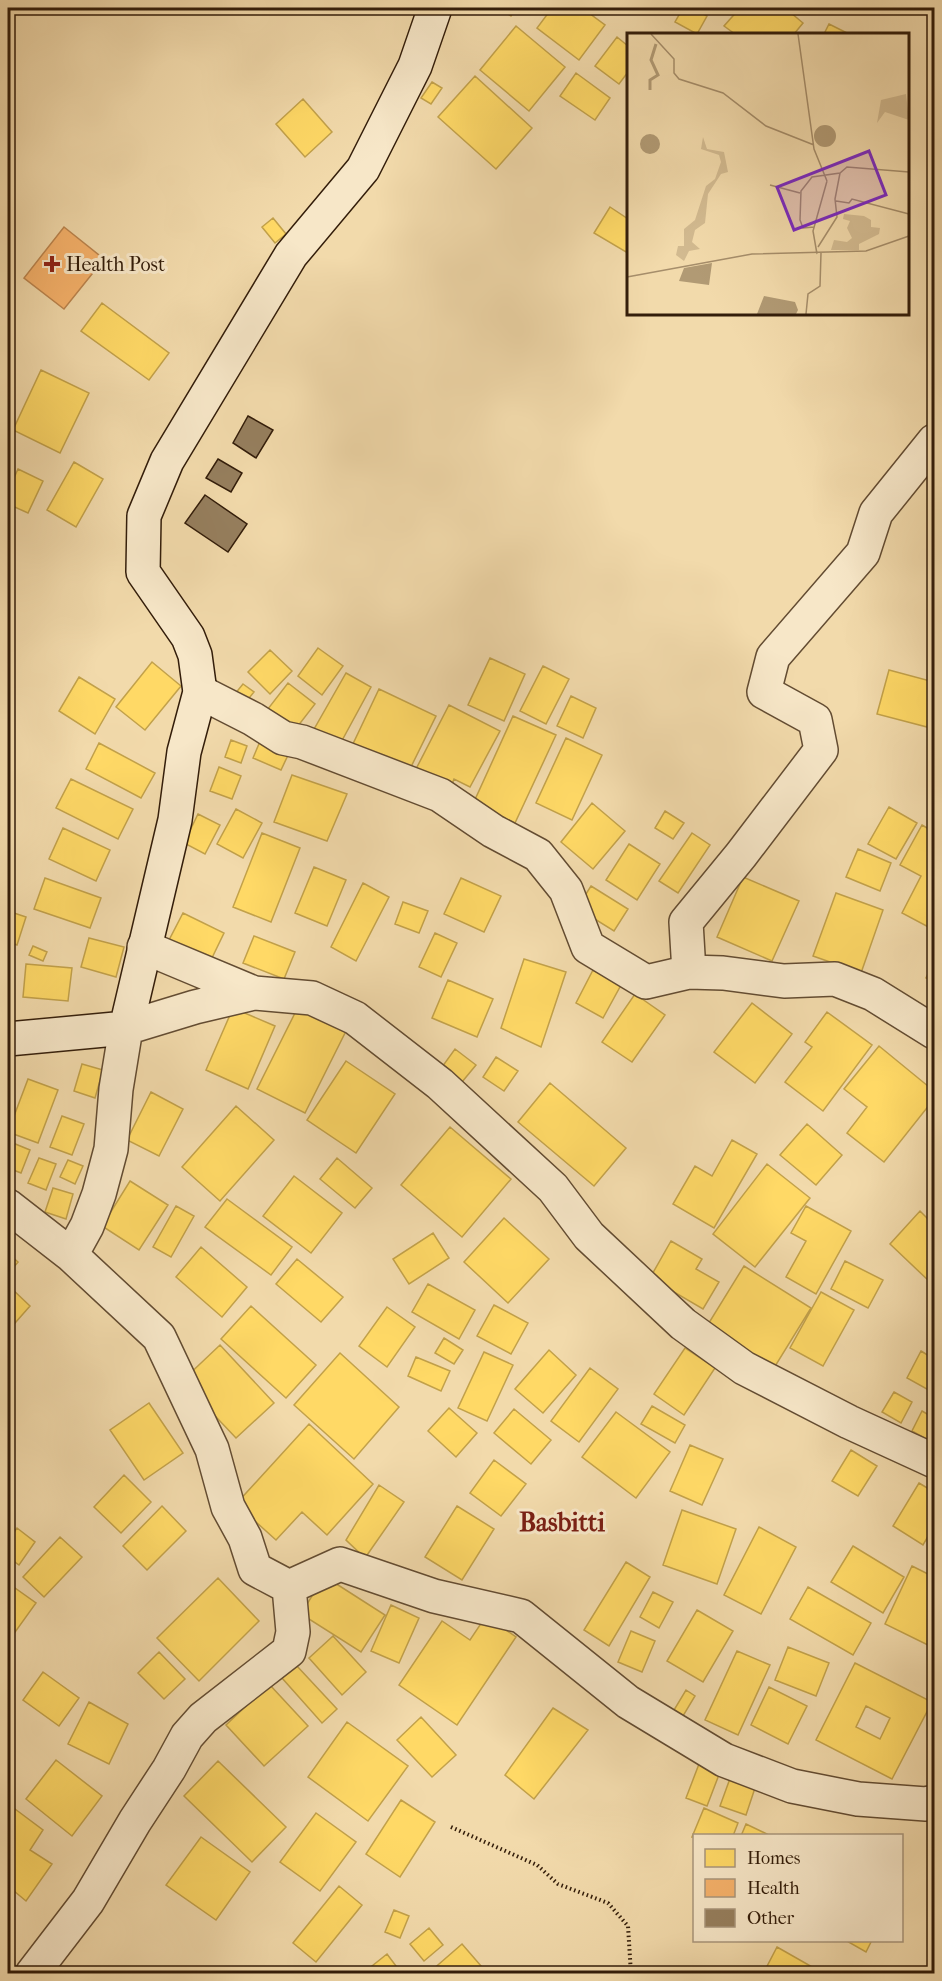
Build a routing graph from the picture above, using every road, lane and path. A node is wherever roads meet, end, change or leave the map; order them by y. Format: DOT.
graph roads {
  1 [pos="435,8"];
  2 [pos="934,441"];
  3 [pos="200,692"];
  4 [pos="144,947"];
  5 [pos="689,972"];
  6 [pos="254,993"];
  7 [pos="126,1028"];
  8 [pos="934,1032"];
  9 [pos="8,1039"];
  10 [pos="8,1206"];
  11 [pos="70,1256"];
  12 [pos="934,1461"];
  13 [pos="289,1587"];
  14 [pos="934,1802"];
  15 [pos="452,1827"];
  16 [pos="32,1974"];
  17 [pos="631,1974"];
  1 -- 3 [label="street"];
  2 -- 5 [label="street"];
  3 -- 4 [label="street"];
  3 -- 5 [label="street"];
  4 -- 6 [label="street"];
  4 -- 7 [label="street"];
  5 -- 8 [label="street"];
  6 -- 7 [label="street"];
  6 -- 12 [label="street"];
  7 -- 9 [label="street"];
  7 -- 11 [label="street"];
  10 -- 11 [label="street"];
  11 -- 13 [label="street"];
  13 -- 14 [label="street"];
  13 -- 16 [label="street"];
  15 -- 17 [label="path"];
}
